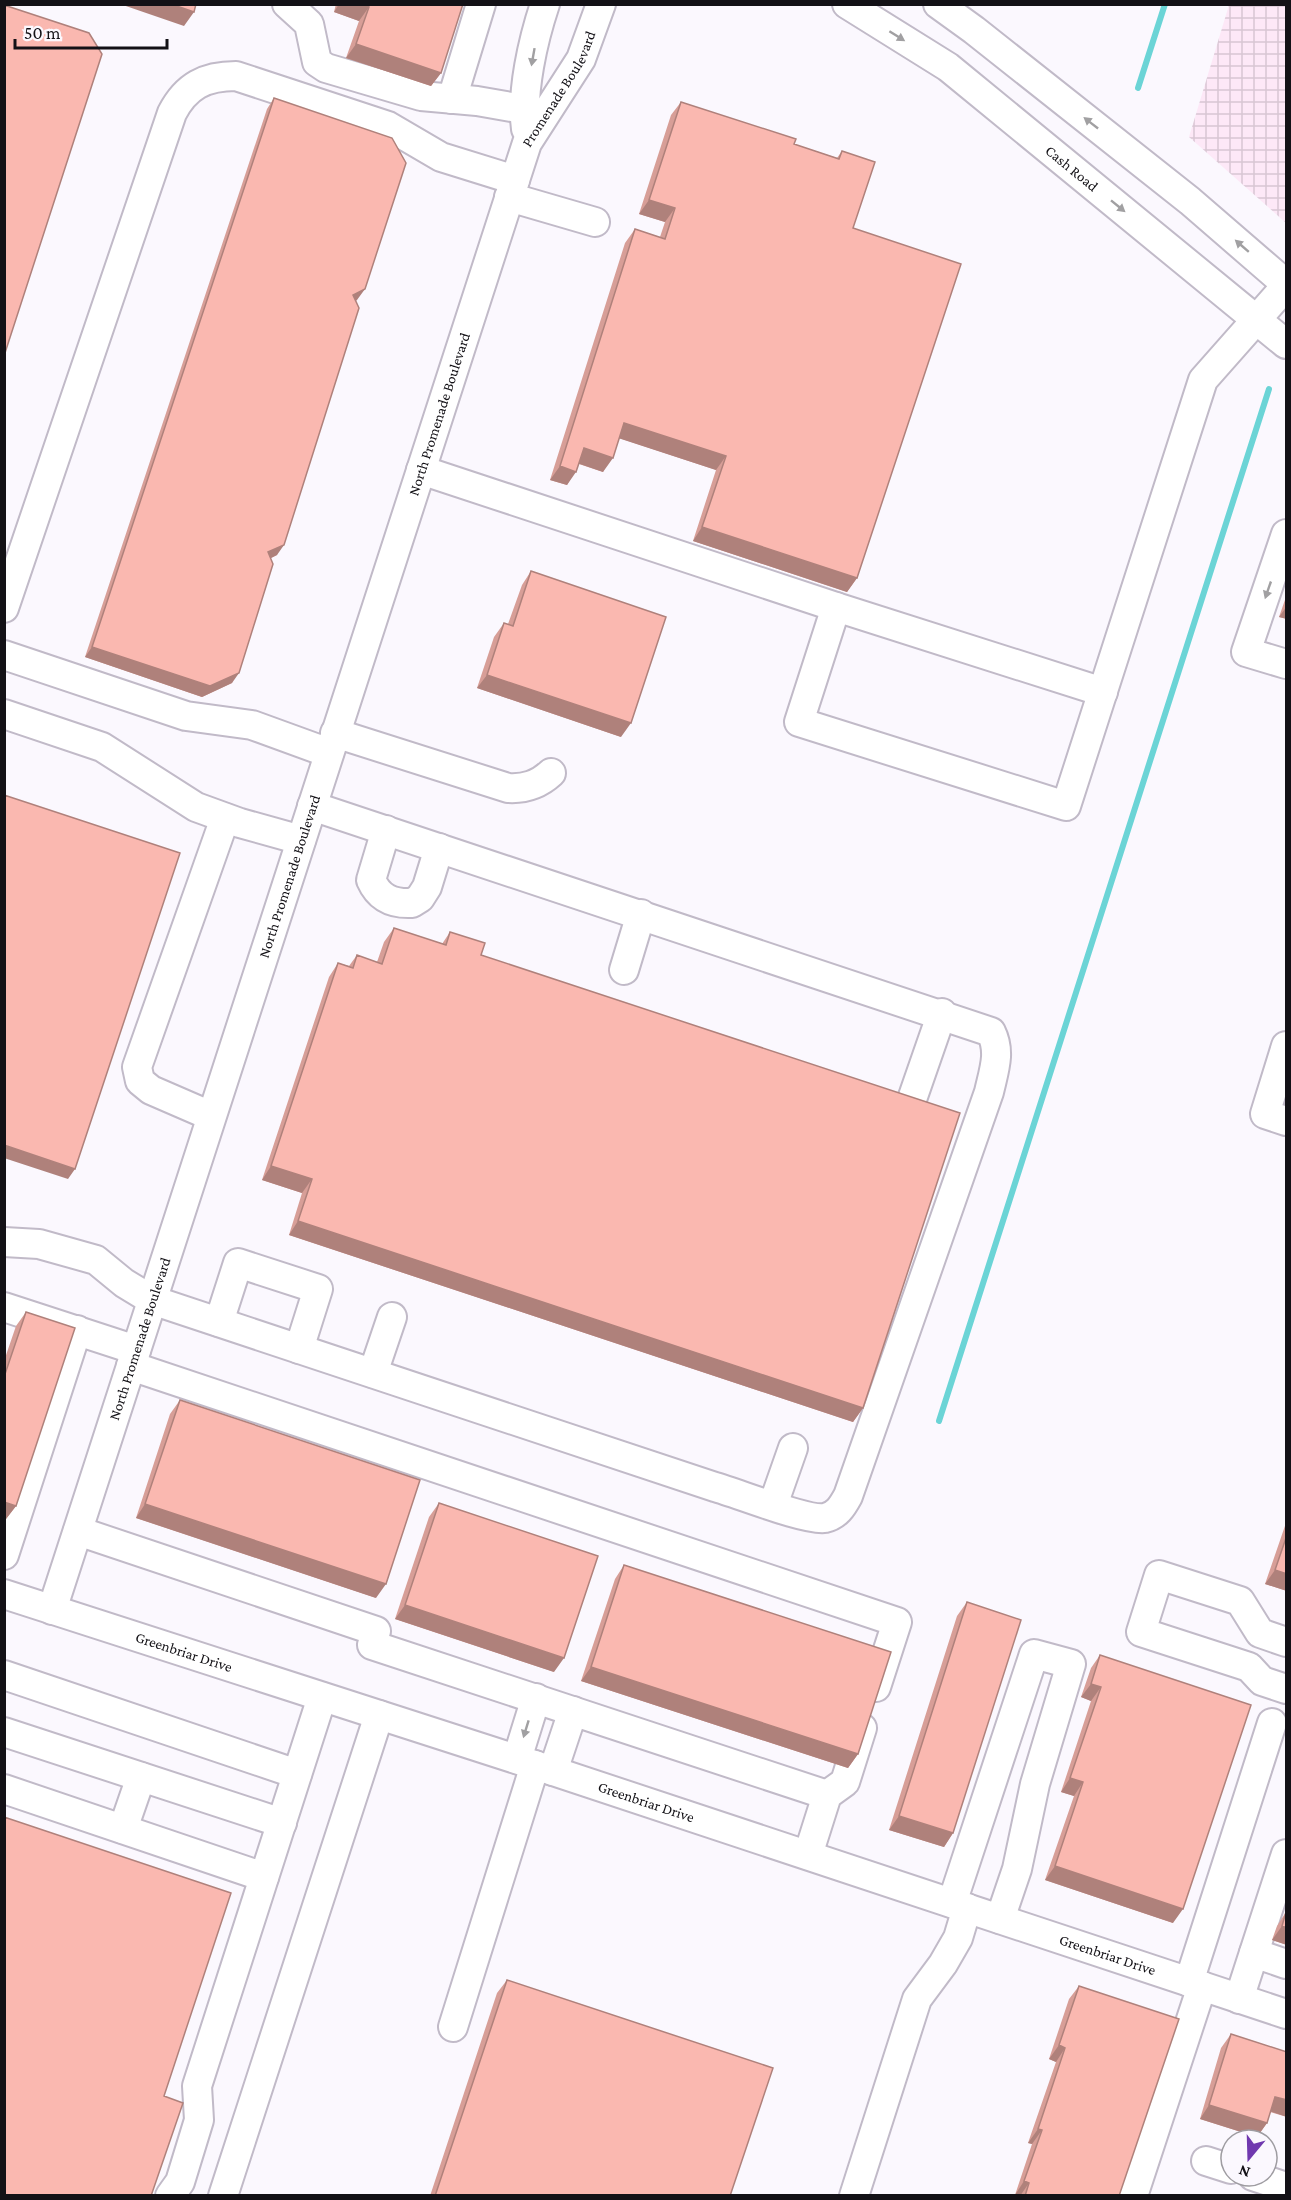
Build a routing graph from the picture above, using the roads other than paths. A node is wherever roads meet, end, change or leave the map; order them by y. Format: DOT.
graph roads {
  1 [pos="288,4"];
  2 [pos="481,4"];
  3 [pos="545,4"];
  4 [pos="601,4"];
  5 [pos="847,4"];
  6 [pos="938,4"];
  7 [pos="974,30"];
  8 [pos="948,67"];
  9 [pos="452,99"];
  10 [pos="523,109"];
  11 [pos="527,143"];
  12 [pos="512,189"];
  13 [pos="595,222"];
  14 [pos="1287,285"];
  15 [pos="1257,319"];
  16 [pos="1287,344"];
  17 [pos="421,470"];
  18 [pos="1287,534"];
  19 [pos="836,607"];
  20 [pos="4,608"];
  21 [pos="4,655"];
  22 [pos="1287,664"];
  23 [pos="1103,692"];
  24 [pos="4,714"];
  25 [pos="332,743"];
  26 [pos="551,773"];
  27 [pos="312,806"];
  28 [pos="225,818"];
  29 [pos="386,830"];
  30 [pos="301,840"];
  31 [pos="439,848"];
  32 [pos="641,914"];
  33 [pos="624,970"];
  34 [pos="942,1013"];
  35 [pos="1286,1046"];
  36 [pos="909,1108"];
  37 [pos="212,1116"];
  38 [pos="1287,1121"];
  39 [pos="4,1242"];
  40 [pos="152,1300"];
  41 [pos="4,1307"];
  42 [pos="392,1317"];
  43 [pos="219,1322"];
  44 [pos="77,1330"];
  45 [pos="299,1349"];
  46 [pos="133,1358"];
  47 [pos="373,1373"];
  48 [pos="793,1448"];
  49 [pos="773,1505"];
  50 [pos="78,1531"];
  51 [pos="7,1538"];
  52 [pos="4,1594"];
  53 [pos="52,1610"];
  54 [pos="1260,1633"];
  55 [pos="1287,1642"];
  56 [pos="1249,1667"];
  57 [pos="4,1675"];
  58 [pos="1287,1689"];
  59 [pos="322,1697"];
  60 [pos="536,1698"];
  61 [pos="573,1711"];
  62 [pos="379,1715"];
  63 [pos="1272,1723"];
  64 [pos="4,1732"];
  65 [pos="535,1765"];
  66 [pos="297,1774"];
  67 [pos="141,1777"];
  68 [pos="4,1789"];
  69 [pos="828,1795"];
  70 [pos="282,1823"];
  71 [pos="123,1829"];
  72 [pos="1287,1854"];
  73 [pos="808,1855"];
  74 [pos="264,1877"];
  75 [pos="960,1905"];
  76 [pos="1000,1919"];
  77 [pos="1254,1953"];
  78 [pos="1287,1964"];
  79 [pos="1195,1984"];
  80 [pos="1239,1999"];
  81 [pos="1287,2014"];
  82 [pos="453,2027"];
  83 [pos="170,2196"];
  84 [pos="222,2196"];
  85 [pos="854,2196"];
  86 [pos="1133,2196"];
  1 -- 9 [label="street"];
  2 -- 9 [label="street"];
  3 -- 10 [label="street, Promenade Boulevard, one-way"];
  4 -- 11 [label="street, Promenade Boulevard"];
  5 -- 8 [label="street, Cash Road, one-way"];
  6 -- 7 [label="street"];
  7 -- 8 [label="street"];
  14 -- 7 [label="street, one-way"];
  8 -- 15 [label="street, Cash Road, one-way"];
  9 -- 10 [label="street"];
  10 -- 11 [label="street, Promenade Boulevard"];
  11 -- 12 [label="street, North Promenade Boulevard"];
  12 -- 13 [label="street"];
  12 -- 17 [label="street, North Promenade Boulevard"];
  12 -- 20 [label="street"];
  14 -- 15 [label="street"];
  15 -- 16 [label="street, Cash Road"];
  15 -- 23 [label="street"];
  17 -- 19 [label="street"];
  17 -- 25 [label="street, North Promenade Boulevard"];
  18 -- 22 [label="street, one-way"];
  19 -- 23 [label="street"];
  19 -- 23 [label="street"];
  21 -- 25 [label="street"];
  24 -- 28 [label="street"];
  25 -- 26 [label="street"];
  25 -- 27 [label="street, North Promenade Boulevard"];
  27 -- 29 [label="street"];
  27 -- 30 [label="street, North Promenade Boulevard"];
  28 -- 30 [label="street"];
  28 -- 37 [label="street"];
  29 -- 31 [label="street"];
  29 -- 31 [label="street"];
  30 -- 37 [label="street, North Promenade Boulevard"];
  31 -- 32 [label="street"];
  32 -- 33 [label="street"];
  32 -- 34 [label="street"];
  34 -- 36 [label="street"];
  34 -- 49 [label="street"];
  35 -- 38 [label="street"];
  37 -- 40 [label="street, North Promenade Boulevard"];
  39 -- 40 [label="street"];
  40 -- 43 [label="street"];
  40 -- 46 [label="street, North Promenade Boulevard"];
  41 -- 44 [label="street"];
  42 -- 47 [label="street"];
  43 -- 45 [label="street"];
  43 -- 45 [label="street"];
  44 -- 46 [label="street"];
  44 -- 51 [label="street"];
  45 -- 47 [label="street"];
  46 -- 50 [label="street, North Promenade Boulevard"];
  46 -- 69 [label="street"];
  47 -- 49 [label="street"];
  48 -- 49 [label="street"];
  50 -- 53 [label="street, North Promenade Boulevard"];
  50 -- 60 [label="street"];
  52 -- 53 [label="street, Greenbriar Drive"];
  53 -- 59 [label="street, Greenbriar Drive"];
  54 -- 55 [label="street"];
  54 -- 56 [label="street"];
  54 -- 56 [label="street"];
  56 -- 58 [label="street"];
  57 -- 66 [label="street"];
  59 -- 62 [label="street, Greenbriar Drive"];
  59 -- 66 [label="street"];
  60 -- 61 [label="street"];
  60 -- 65 [label="street, one-way"];
  61 -- 65 [label="street"];
  61 -- 69 [label="street"];
  62 -- 65 [label="street, Greenbriar Drive"];
  62 -- 84 [label="street"];
  63 -- 79 [label="street"];
  64 -- 67 [label="street"];
  65 -- 73 [label="street, Greenbriar Drive"];
  65 -- 82 [label="street"];
  66 -- 70 [label="street"];
  67 -- 70 [label="street"];
  67 -- 71 [label="street"];
  68 -- 71 [label="street"];
  69 -- 73 [label="street"];
  70 -- 74 [label="street"];
  71 -- 74 [label="street"];
  72 -- 77 [label="street"];
  73 -- 75 [label="street, Greenbriar Drive"];
  74 -- 83 [label="street"];
  75 -- 76 [label="street, Greenbriar Drive"];
  75 -- 76 [label="street"];
  75 -- 85 [label="street"];
  76 -- 79 [label="street, Greenbriar Drive"];
  77 -- 78 [label="street"];
  77 -- 80 [label="street"];
  79 -- 80 [label="street, Greenbriar Drive"];
  79 -- 86 [label="street"];
  80 -- 81 [label="street, Greenbriar Drive"];
}
